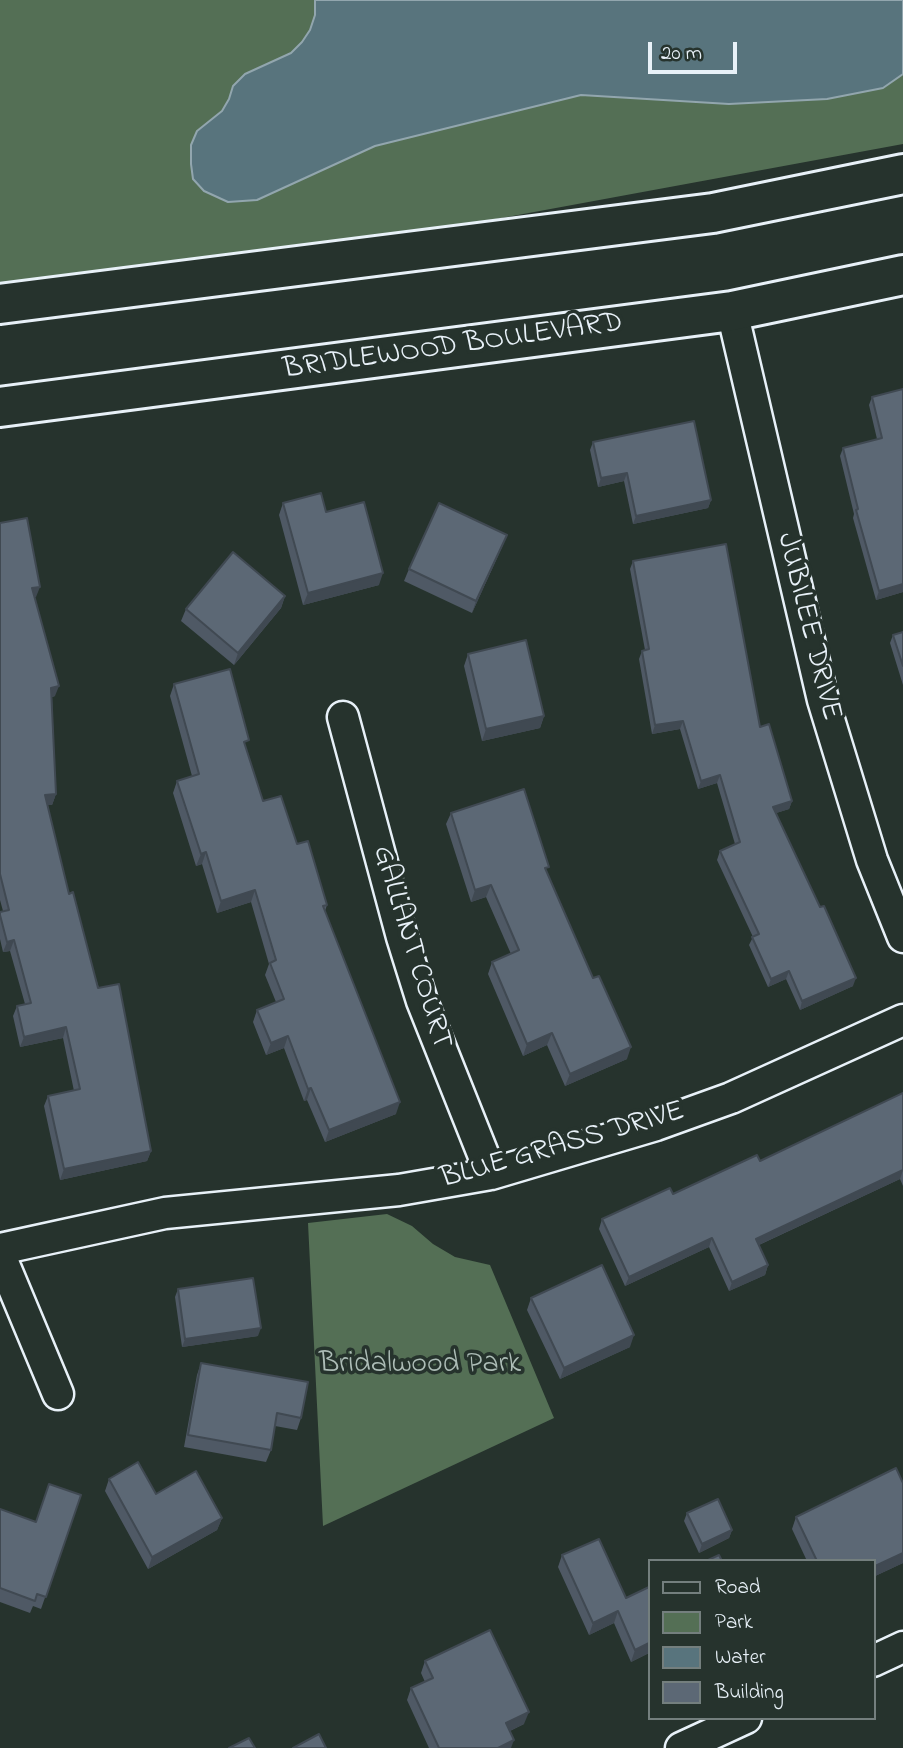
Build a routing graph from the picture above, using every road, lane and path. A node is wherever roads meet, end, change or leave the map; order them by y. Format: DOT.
graph roads {
  1 [pos="903,174"];
  2 [pos="903,275"];
  3 [pos="0,304"];
  4 [pos="732,311"];
  5 [pos="0,407"];
  6 [pos="344,717"];
  7 [pos="903,937"];
  8 [pos="903,1020"];
  9 [pos="491,1174"];
  10 [pos="0,1252"];
  11 [pos="58,1394"];
  12 [pos="903,1647"];
  13 [pos="875,1660"];
  14 [pos="742,1720"];
  15 [pos="681,1748"];
  1 -- 3 [label="main road"];
  2 -- 4 [label="main road, BRIDLEWOOD BOULEVARD"];
  4 -- 5 [label="main road, BRIDLEWOOD BOULEVARD"];
  4 -- 7 [label="street, JUBILEE DRIVE"];
  6 -- 9 [label="street, GALLANT COURT"];
  8 -- 9 [label="street, BLUE GRASS DRIVE"];
  9 -- 10 [label="street, BLUE GRASS DRIVE"];
  10 -- 11 [label="street"];
  12 -- 13 [label="street"];
  14 -- 15 [label="street"];
}
